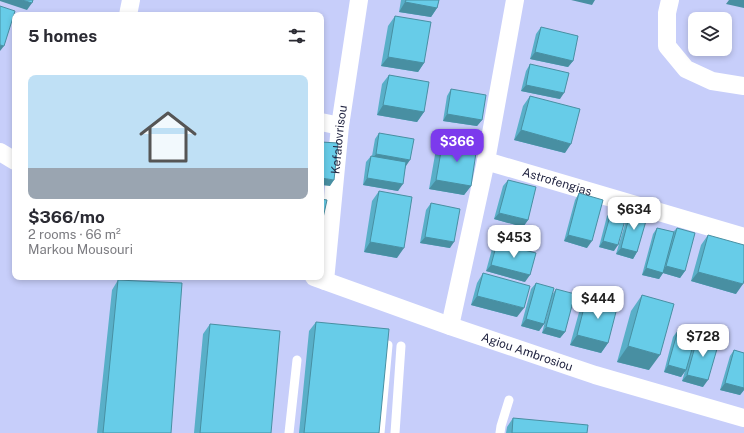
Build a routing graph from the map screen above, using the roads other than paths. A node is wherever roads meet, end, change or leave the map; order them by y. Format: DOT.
graph roads {
  1 [pos="132,0"];
  2 [pos="359,0"];
  3 [pos="515,0"];
  4 [pos="670,0"];
  5 [pos="129,12"];
  6 [pos="744,86"];
  7 [pos="324,123"];
  8 [pos="340,126"];
  9 [pos="0,152"];
  10 [pos="12,159"];
  11 [pos="486,161"];
  12 [pos="744,237"];
  13 [pos="324,243"];
  14 [pos="322,280"];
  15 [pos="450,326"];
  16 [pos="388,345"];
  17 [pos="401,346"];
  18 [pos="296,360"];
  19 [pos="509,400"];
  20 [pos="744,418"];
  21 [pos="289,433"];
  22 [pos="380,433"];
  23 [pos="395,433"];
  24 [pos="500,433"];
  1 -- 5 [label="street"];
  2 -- 8 [label="street, Kefalovrisou"];
  3 -- 11 [label="street"];
  4 -- 6 [label="street"];
  7 -- 8 [label="street"];
  8 -- 13 [label="street, Kefalovrisou"];
  9 -- 10 [label="street"];
  11 -- 12 [label="street, Astrofengias"];
  11 -- 15 [label="street"];
  14 -- 15 [label="street, Agiou Ambrosiou"];
  15 -- 20 [label="street, Agiou Ambrosiou"];
  16 -- 22 [label="lane"];
  17 -- 23 [label="lane"];
  18 -- 21 [label="lane"];
  19 -- 24 [label="lane"];
}
